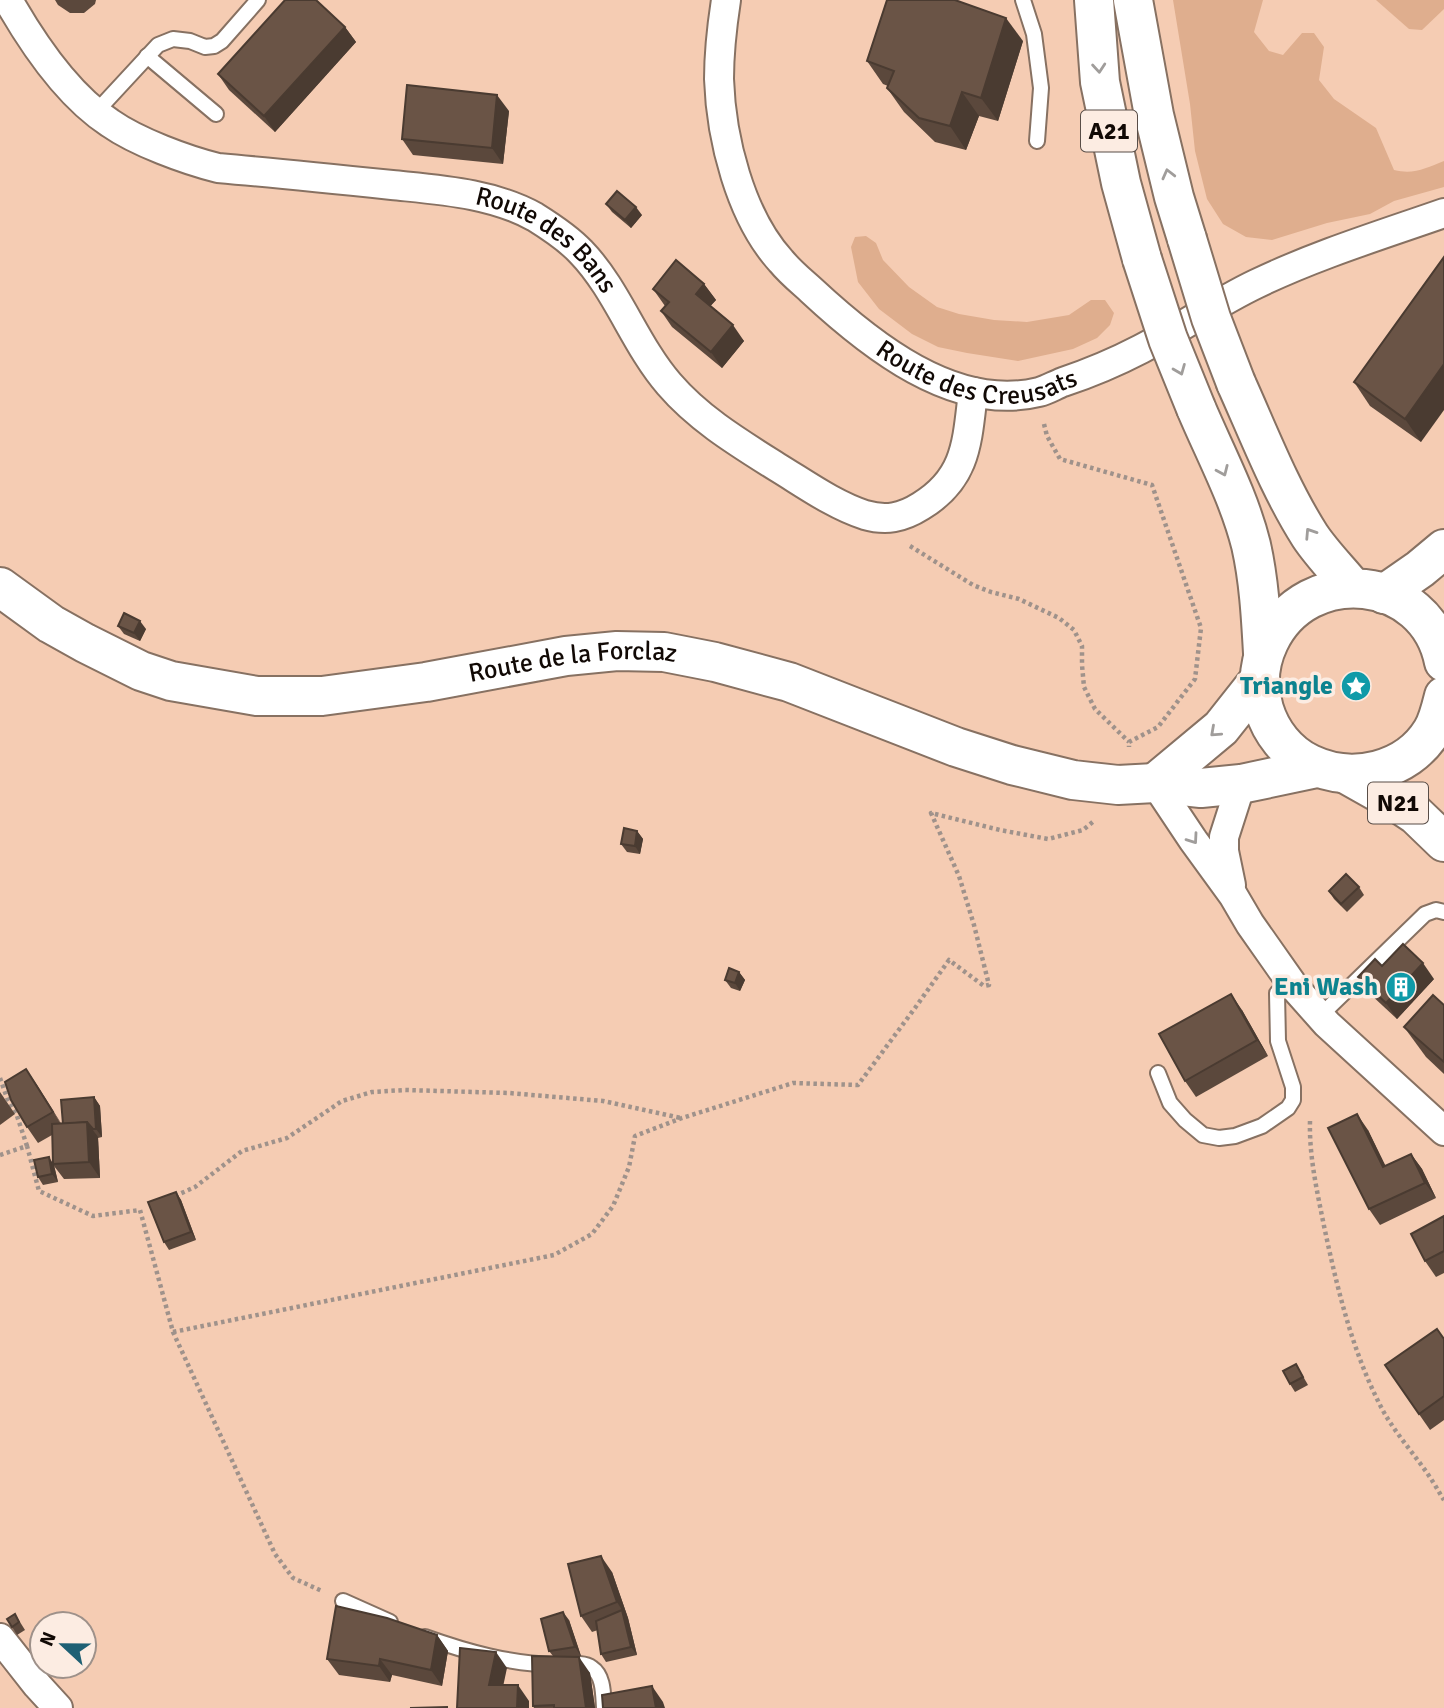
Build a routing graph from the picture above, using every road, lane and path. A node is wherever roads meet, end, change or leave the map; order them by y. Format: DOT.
graph roads {
  1 [pos="8,0"];
  2 [pos="258,0"];
  3 [pos="726,0"];
  4 [pos="1023,0"];
  5 [pos="1094,0"];
  6 [pos="1133,0"];
  7 [pos="147,57"];
  8 [pos="96,112"];
  9 [pos="216,114"];
  10 [pos="1037,141"];
  11 [pos="1444,214"];
  12 [pos="974,392"];
  13 [pos="1038,392"];
  14 [pos="901,541"];
  15 [pos="1444,549"];
  16 [pos="0,587"];
  17 [pos="1368,590"];
  18 [pos="1443,654"];
  19 [pos="1261,667"];
  20 [pos="1444,696"];
  21 [pos="1129,742"];
  22 [pos="1332,771"];
  23 [pos="1145,783"];
  24 [pos="1241,784"];
  25 [pos="1098,817"];
  26 [pos="1444,842"];
  27 [pos="1233,895"];
  28 [pos="1444,912"];
  29 [pos="1289,981"];
  30 [pos="1320,1016"];
  31 [pos="1158,1073"];
  32 [pos="0,1078"];
  33 [pos="1310,1116"];
  34 [pos="682,1118"];
  35 [pos="1444,1131"];
  36 [pos="27,1146"];
  37 [pos="0,1155"];
  38 [pos="173,1196"];
  39 [pos="151,1205"];
  40 [pos="140,1210"];
  41 [pos="173,1332"];
  42 [pos="1444,1500"];
  43 [pos="343,1601"];
  44 [pos="0,1638"];
  45 [pos="58,1708"];
  46 [pos="604,1708"];
  1 -- 8 [label="street, Route des Bans"];
  2 -- 7 [label="lane"];
  3 -- 12 [label="street, Route des Creusats"];
  4 -- 10 [label="lane"];
  5 -- 19 [label="main road, A21, one-way, bridge"];
  17 -- 6 [label="main road, A21, one-way, bridge"];
  7 -- 8 [label="lane"];
  7 -- 9 [label="lane"];
  8 -- 12 [label="street, Route des Bans"];
  11 -- 13 [label="street, Route des Creusats"];
  12 -- 13 [label="street, Route des Creusats"];
  13 -- 21 [label="path"];
  14 -- 21 [label="path"];
  15 -- 17 [label="main road"];
  16 -- 23 [label="main road, Route de la Forclaz"];
  17 -- 18 [label="main road"];
  17 -- 19 [label="main road"];
  19 -- 22 [label="main road, N21"];
  19 -- 23 [label="main road, one-way"];
  20 -- 22 [label="main road, N21"];
  21 -- 23 [label="path"];
  22 -- 24 [label="main road, Route de la Forclaz"];
  22 -- 26 [label="main road, N21"];
  23 -- 24 [label="main road, Route de la Forclaz"];
  23 -- 27 [label="street, one-way"];
  24 -- 27 [label="street"];
  25 -- 34 [label="path"];
  27 -- 29 [label="street"];
  28 -- 30 [label="lane"];
  29 -- 30 [label="street"];
  29 -- 31 [label="lane"];
  30 -- 35 [label="street"];
  32 -- 36 [label="path"];
  33 -- 42 [label="path"];
  34 -- 38 [label="path"];
  34 -- 41 [label="path"];
  36 -- 37 [label="path"];
  36 -- 40 [label="path"];
  39 -- 40 [label="path"];
  40 -- 41 [label="path"];
  41 -- 43 [label="path"];
  43 -- 46 [label="lane"];
  44 -- 45 [label="street"];
}
